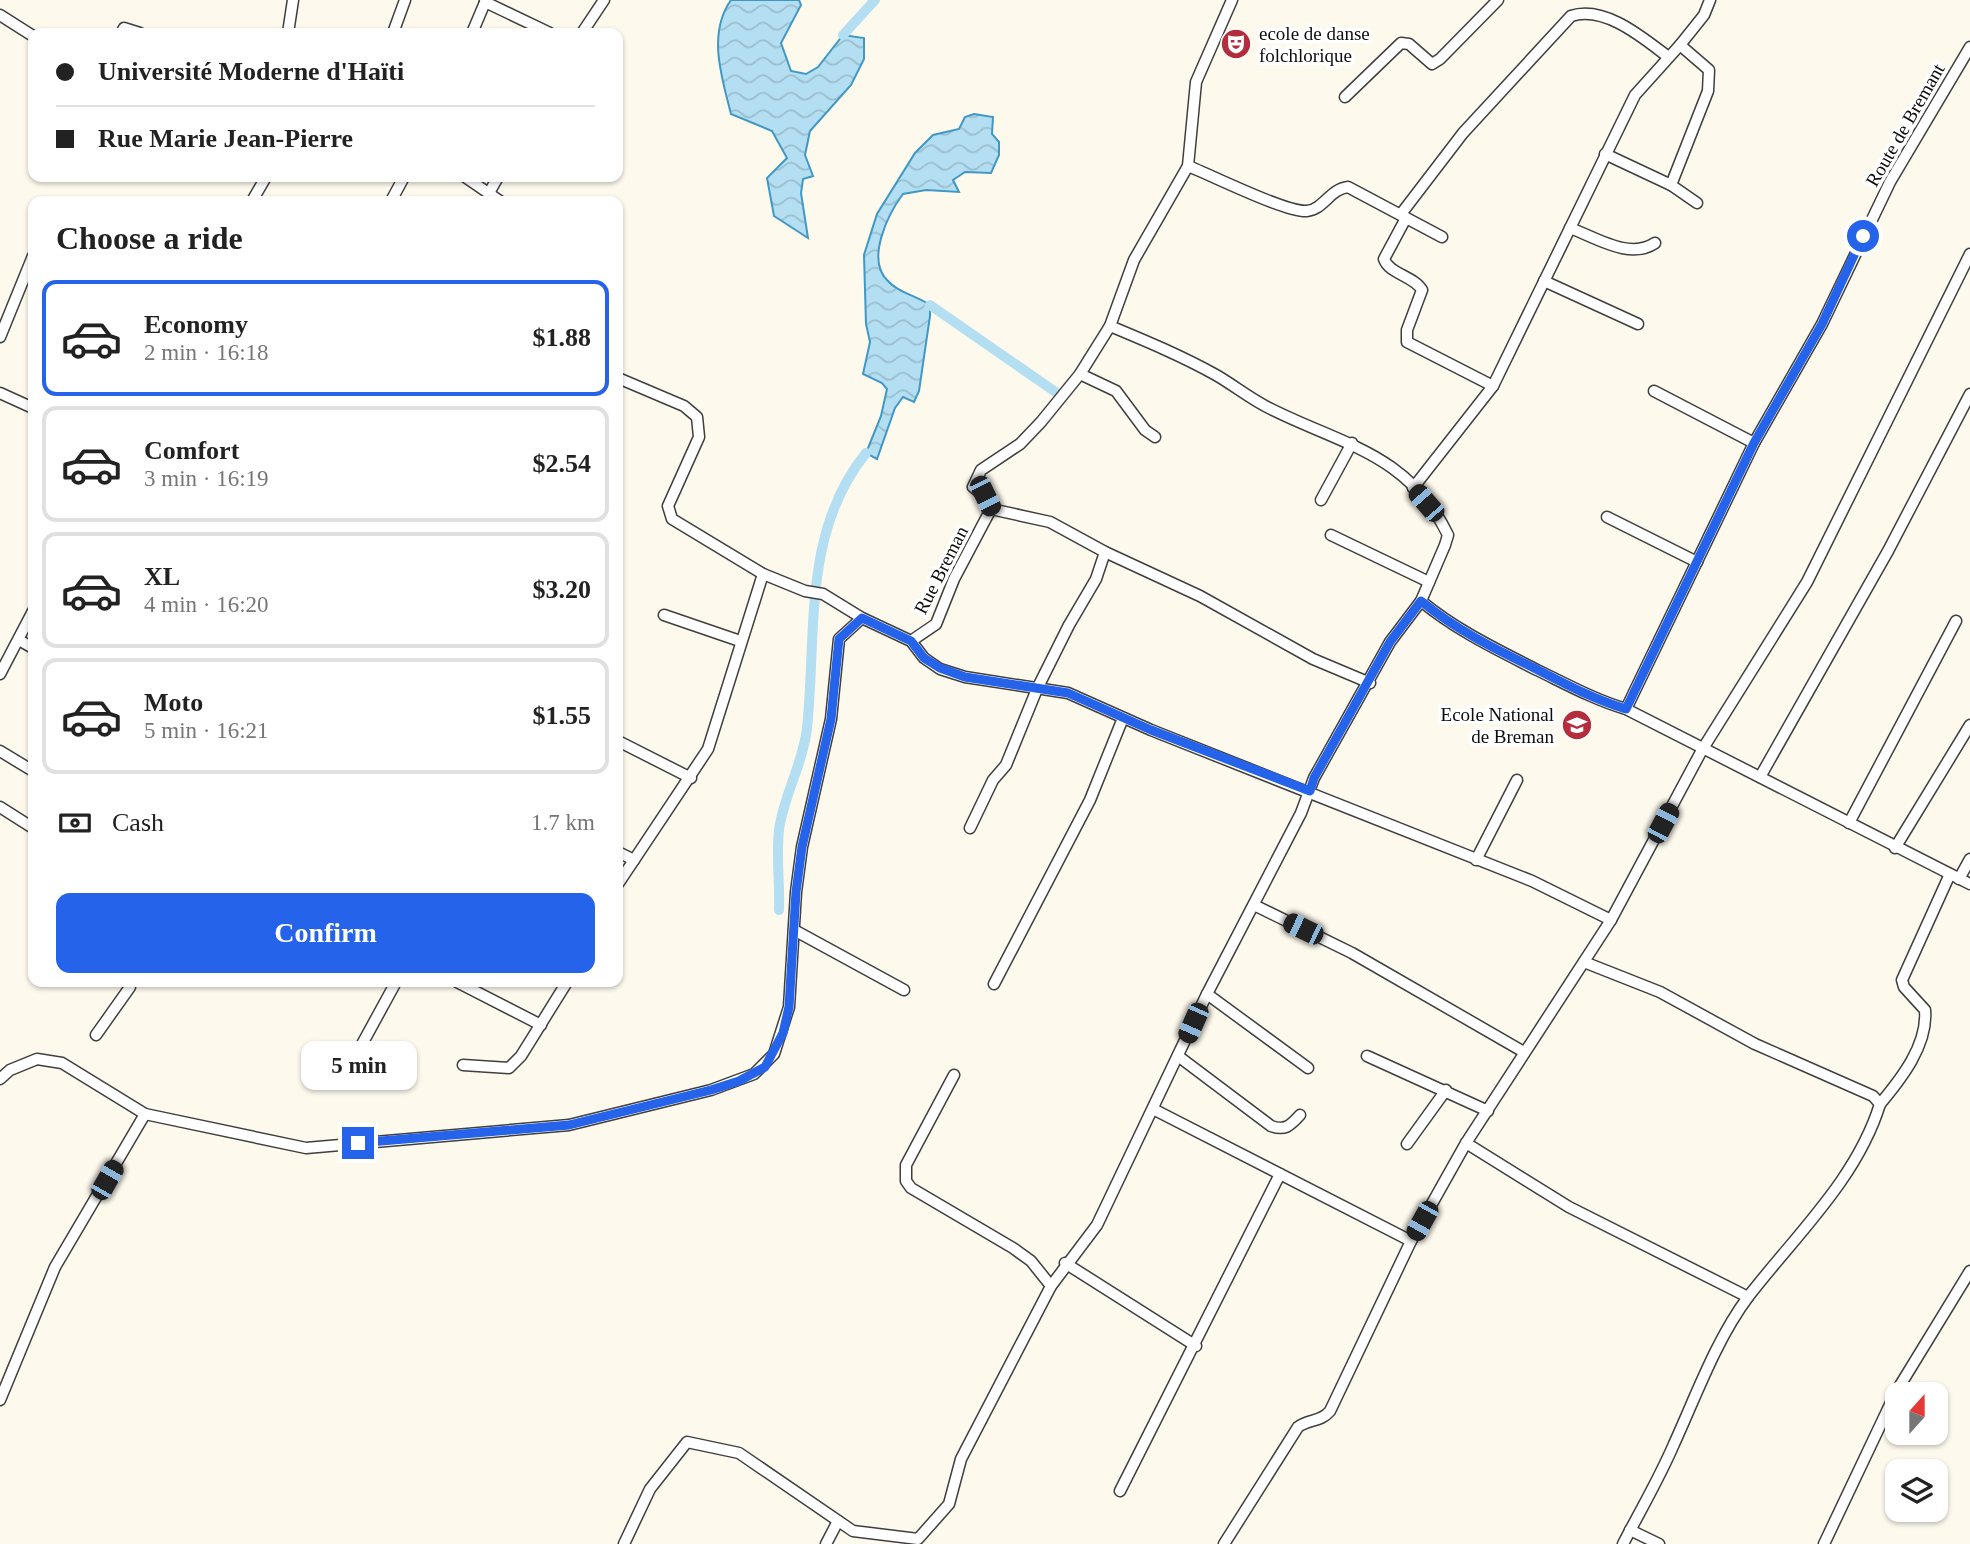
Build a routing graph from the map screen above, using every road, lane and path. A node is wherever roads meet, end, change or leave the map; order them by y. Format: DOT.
graph roads {
  1 [pos="293,0"];
  2 [pos="405,0"];
  3 [pos="604,0"];
  4 [pos="1498,0"];
  5 [pos="1710,0"];
  6 [pos="485,1"];
  7 [pos="1230,5"];
  8 [pos="0,15"];
  9 [pos="289,28"];
  10 [pos="395,28"];
  11 [pos="474,28"];
  12 [pos="541,28"];
  13 [pos="585,28"];
  14 [pos="28,33"];
  15 [pos="1679,46"];
  16 [pos="1970,47"];
  17 [pos="1667,56"];
  18 [pos="1345,97"];
  19 [pos="1605,154"];
  20 [pos="1188,166"];
  21 [pos="473,182"];
  22 [pos="495,182"];
  23 [pos="1671,185"];
  24 [pos="489,193"];
  25 [pos="493,196"];
  26 [pos="1697,203"];
  27 [pos="1403,216"];
  28 [pos="1570,228"];
  29 [pos="1442,237"];
  30 [pos="1655,243"];
  31 [pos="1970,254"];
  32 [pos="28,268"];
  33 [pos="1544,281"];
  34 [pos="1638,324"];
  35 [pos="1110,326"];
  36 [pos="0,337"];
  37 [pos="1080,374"];
  38 [pos="623,380"];
  39 [pos="1493,386"];
  40 [pos="1654,391"];
  41 [pos="0,393"];
  42 [pos="1970,394"];
  43 [pos="28,406"];
  44 [pos="1156,436"];
  45 [pos="1352,443"];
  46 [pos="1754,443"];
  47 [pos="1413,488"];
  48 [pos="1321,500"];
  49 [pos="991,509"];
  50 [pos="1607,517"];
  51 [pos="1331,535"];
  52 [pos="1105,552"];
  53 [pos="1697,562"];
  54 [pos="763,574"];
  55 [pos="1429,582"];
  56 [pos="1421,601"];
  57 [pos="664,615"];
  58 [pos="862,618"];
  59 [pos="28,621"];
  60 [pos="1956,621"];
  61 [pos="19,640"];
  62 [pos="740,641"];
  63 [pos="911,641"];
  64 [pos="28,645"];
  65 [pos="0,674"];
  66 [pos="1370,683"];
  67 [pos="1037,689"];
  68 [pos="1626,709"];
  69 [pos="1123,718"];
  70 [pos="1970,725"];
  71 [pos="623,744"];
  72 [pos="1702,750"];
  73 [pos="0,751"];
  74 [pos="28,768"];
  75 [pos="1760,777"];
  76 [pos="691,778"];
  77 [pos="1517,780"];
  78 [pos="1310,791"];
  79 [pos="0,807"];
  80 [pos="1849,823"];
  81 [pos="28,825"];
  82 [pos="970,828"];
  83 [pos="1895,848"];
  84 [pos="623,854"];
  85 [pos="1970,859"];
  86 [pos="634,860"];
  87 [pos="1476,860"];
  88 [pos="623,876"];
  89 [pos="1955,876"];
  90 [pos="1970,884"];
  91 [pos="1254,905"];
  92 [pos="1611,920"];
  93 [pos="794,930"];
  94 [pos="1584,962"];
  95 [pos="993,984"];
  96 [pos="131,987"];
  97 [pos="393,987"];
  98 [pos="467,987"];
  99 [pos="564,987"];
  100 [pos="904,990"];
  101 [pos="1207,995"];
  102 [pos="541,1025"];
  103 [pos="96,1035"];
  104 [pos="1524,1052"];
  105 [pos="1178,1056"];
  106 [pos="1367,1056"];
  107 [pos="463,1065"];
  108 [pos="349,1068"];
  109 [pos="1308,1068"];
  110 [pos="954,1075"];
  111 [pos="0,1079"];
  112 [pos="1446,1090"];
  113 [pos="1880,1104"];
  114 [pos="1153,1109"];
  115 [pos="1488,1111"];
  116 [pos="145,1114"];
  117 [pos="1300,1115"];
  118 [pos="1466,1143"];
  119 [pos="1407,1144"];
  120 [pos="1280,1174"];
  121 [pos="1411,1241"];
  122 [pos="1065,1264"];
  123 [pos="1970,1271"];
  124 [pos="1051,1286"];
  125 [pos="1748,1297"];
  126 [pos="1196,1346"];
  127 [pos="0,1400"];
  128 [pos="1120,1491"];
  129 [pos="838,1521"];
  130 [pos="1630,1530"];
  131 [pos="624,1544"];
  132 [pos="827,1544"];
  133 [pos="1224,1544"];
  134 [pos="1623,1544"];
  135 [pos="1659,1544"];
  136 [pos="1824,1544"];
  1 -- 9 [label="street"];
  2 -- 10 [label="street"];
  3 -- 13 [label="street"];
  4 -- 18 [label="street"];
  5 -- 15 [label="street"];
  6 -- 11 [label="street"];
  6 -- 12 [label="street"];
  7 -- 20 [label="street"];
  8 -- 14 [label="street"];
  15 -- 17 [label="street"];
  15 -- 23 [label="street"];
  16 -- 46 [label="street, Route de Bremant"];
  17 -- 19 [label="street"];
  17 -- 27 [label="street"];
  19 -- 23 [label="street"];
  19 -- 28 [label="street"];
  20 -- 27 [label="street"];
  20 -- 35 [label="street"];
  21 -- 24 [label="street"];
  22 -- 24 [label="street"];
  23 -- 26 [label="street"];
  24 -- 25 [label="street"];
  27 -- 29 [label="street"];
  27 -- 39 [label="street"];
  28 -- 30 [label="street"];
  28 -- 33 [label="street"];
  31 -- 72 [label="street"];
  32 -- 36 [label="street"];
  33 -- 34 [label="street"];
  33 -- 39 [label="street"];
  35 -- 37 [label="street"];
  35 -- 45 [label="street"];
  37 -- 44 [label="street"];
  37 -- 49 [label="street"];
  38 -- 54 [label="street"];
  39 -- 47 [label="street"];
  40 -- 46 [label="street"];
  41 -- 43 [label="street"];
  42 -- 75 [label="street"];
  45 -- 47 [label="street"];
  45 -- 48 [label="street"];
  46 -- 53 [label="street, Route de Bremant"];
  47 -- 55 [label="street"];
  49 -- 52 [label="street"];
  49 -- 63 [label="street, Rue Breman"];
  50 -- 53 [label="street"];
  51 -- 55 [label="street"];
  52 -- 66 [label="street"];
  52 -- 67 [label="street"];
  53 -- 68 [label="street, Route de Bremant"];
  54 -- 58 [label="street"];
  54 -- 62 [label="street"];
  55 -- 56 [label="street"];
  56 -- 66 [label="street"];
  56 -- 68 [label="street"];
  57 -- 62 [label="street"];
  58 -- 63 [label="street"];
  58 -- 93 [label="street"];
  59 -- 61 [label="street"];
  60 -- 80 [label="street"];
  61 -- 64 [label="street"];
  61 -- 65 [label="street"];
  62 -- 76 [label="street"];
  63 -- 67 [label="street"];
  66 -- 78 [label="street"];
  67 -- 69 [label="street"];
  67 -- 82 [label="street"];
  68 -- 72 [label="street"];
  69 -- 78 [label="street"];
  69 -- 95 [label="street"];
  70 -- 83 [label="street"];
  71 -- 76 [label="street"];
  72 -- 75 [label="street"];
  72 -- 92 [label="street"];
  73 -- 74 [label="street"];
  75 -- 80 [label="street"];
  76 -- 86 [label="street"];
  77 -- 87 [label="street"];
  78 -- 87 [label="street"];
  78 -- 91 [label="street"];
  79 -- 81 [label="street"];
  80 -- 83 [label="street"];
  83 -- 89 [label="street"];
  84 -- 86 [label="street"];
  85 -- 89 [label="street"];
  86 -- 88 [label="street"];
  87 -- 92 [label="street"];
  89 -- 90 [label="street"];
  89 -- 113 [label="street"];
  91 -- 101 [label="street"];
  91 -- 104 [label="street"];
  92 -- 94 [label="street"];
  93 -- 100 [label="street"];
  93 -- 116 [label="street"];
  94 -- 104 [label="street"];
  94 -- 113 [label="street"];
  96 -- 103 [label="street"];
  97 -- 108 [label="street"];
  98 -- 102 [label="street"];
  99 -- 102 [label="street"];
  101 -- 105 [label="street"];
  101 -- 109 [label="street"];
  102 -- 107 [label="street"];
  104 -- 115 [label="street"];
  105 -- 114 [label="street"];
  105 -- 117 [label="street"];
  106 -- 112 [label="street"];
  110 -- 124 [label="street"];
  111 -- 116 [label="street"];
  112 -- 115 [label="street"];
  112 -- 119 [label="street"];
  113 -- 125 [label="street"];
  114 -- 120 [label="street"];
  114 -- 122 [label="street"];
  115 -- 118 [label="street"];
  116 -- 127 [label="street"];
  118 -- 121 [label="street"];
  118 -- 125 [label="street"];
  120 -- 121 [label="street"];
  120 -- 126 [label="street"];
  121 -- 133 [label="street"];
  122 -- 124 [label="street"];
  122 -- 126 [label="street"];
  123 -- 136 [label="street"];
  124 -- 129 [label="street"];
  125 -- 130 [label="street"];
  126 -- 128 [label="street"];
  129 -- 131 [label="street"];
  129 -- 132 [label="street"];
  130 -- 134 [label="street"];
  130 -- 135 [label="street"];
}
